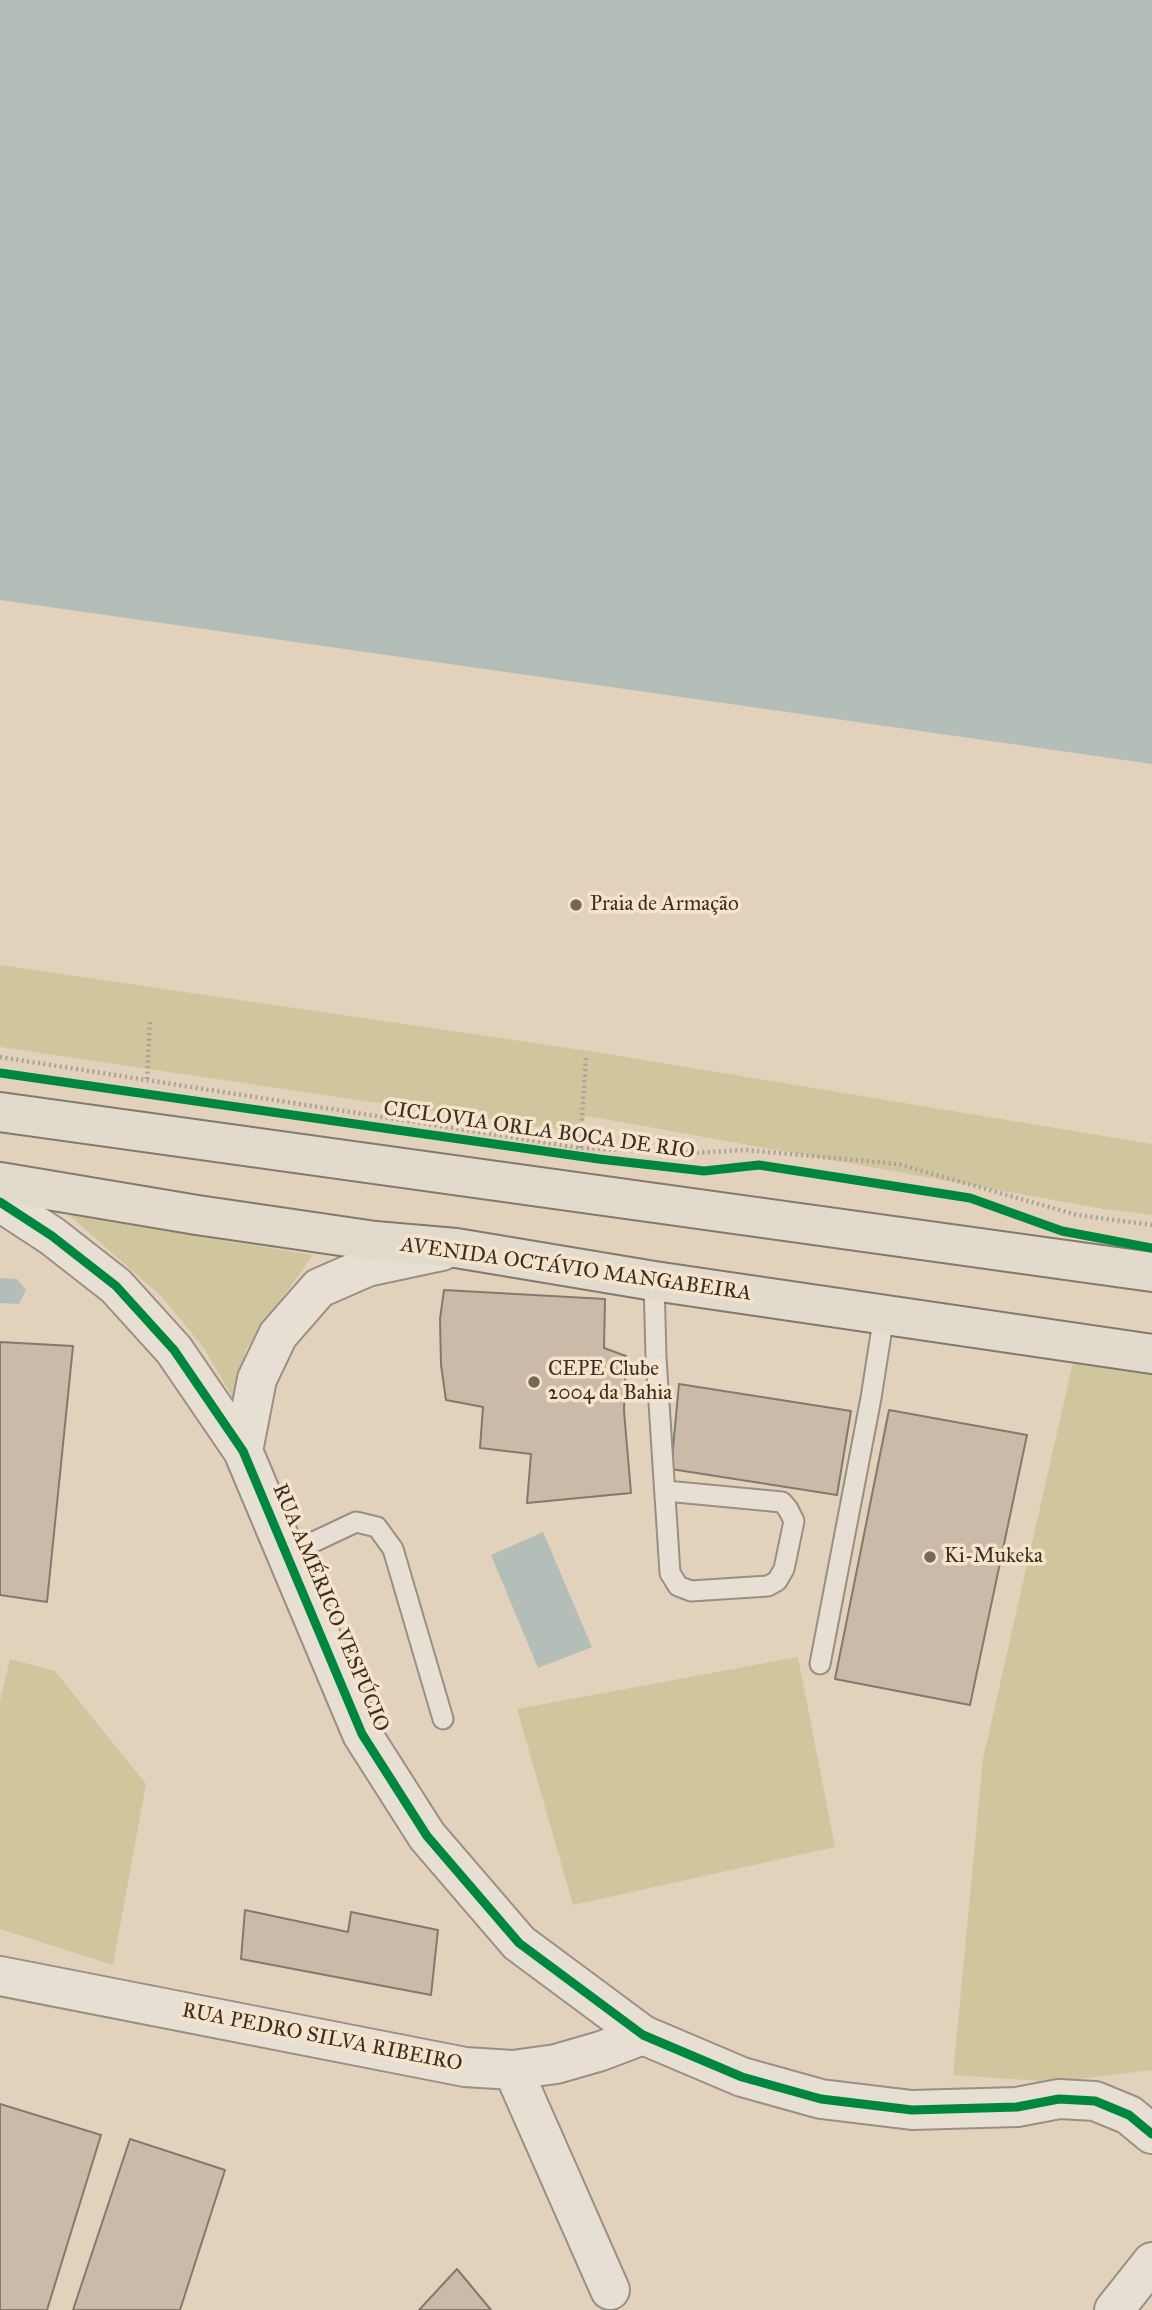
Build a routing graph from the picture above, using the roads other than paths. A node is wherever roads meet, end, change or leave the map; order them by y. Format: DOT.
graph roads {
  1 [pos="0,1112"];
  2 [pos="0,1182"];
  3 [pos="0,1202"];
  4 [pos="456,1248"];
  5 [pos="1152,1272"];
  6 [pos="654,1282"];
  7 [pos="884,1315"];
  8 [pos="1152,1354"];
  9 [pos="243,1451"];
  10 [pos="666,1491"];
  11 [pos="286,1555"];
  12 [pos="820,1664"];
  13 [pos="443,1719"];
  14 [pos="0,1976"];
  15 [pos="643,2035"];
  16 [pos="513,2070"];
  17 [pos="1152,2134"];
  18 [pos="1152,2262"];
  19 [pos="610,2290"];
  20 [pos="1114,2310"];
  1 -- 5 [label="main road"];
  2 -- 4 [label="main road, AVENIDA OCTÁVIO MANGABEIRA"];
  3 -- 9 [label="street, RUA AMÉRICO VESPÚCIO"];
  4 -- 6 [label="main road, AVENIDA OCTÁVIO MANGABEIRA"];
  4 -- 9 [label="street"];
  6 -- 7 [label="main road, AVENIDA OCTÁVIO MANGABEIRA"];
  6 -- 10 [label="lane"];
  7 -- 8 [label="main road, AVENIDA OCTÁVIO MANGABEIRA"];
  7 -- 12 [label="lane"];
  9 -- 11 [label="street, RUA AMÉRICO VESPÚCIO"];
  10 -- 10 [label="lane"];
  11 -- 13 [label="lane"];
  11 -- 15 [label="street, RUA AMÉRICO VESPÚCIO"];
  14 -- 16 [label="street, RUA PEDRO SILVA RIBEIRO"];
  15 -- 16 [label="street, RUA PEDRO SILVA RIBEIRO"];
  15 -- 17 [label="street, RUA AMÉRICO VESPÚCIO"];
  16 -- 19 [label="street"];
  18 -- 20 [label="street"];
}
